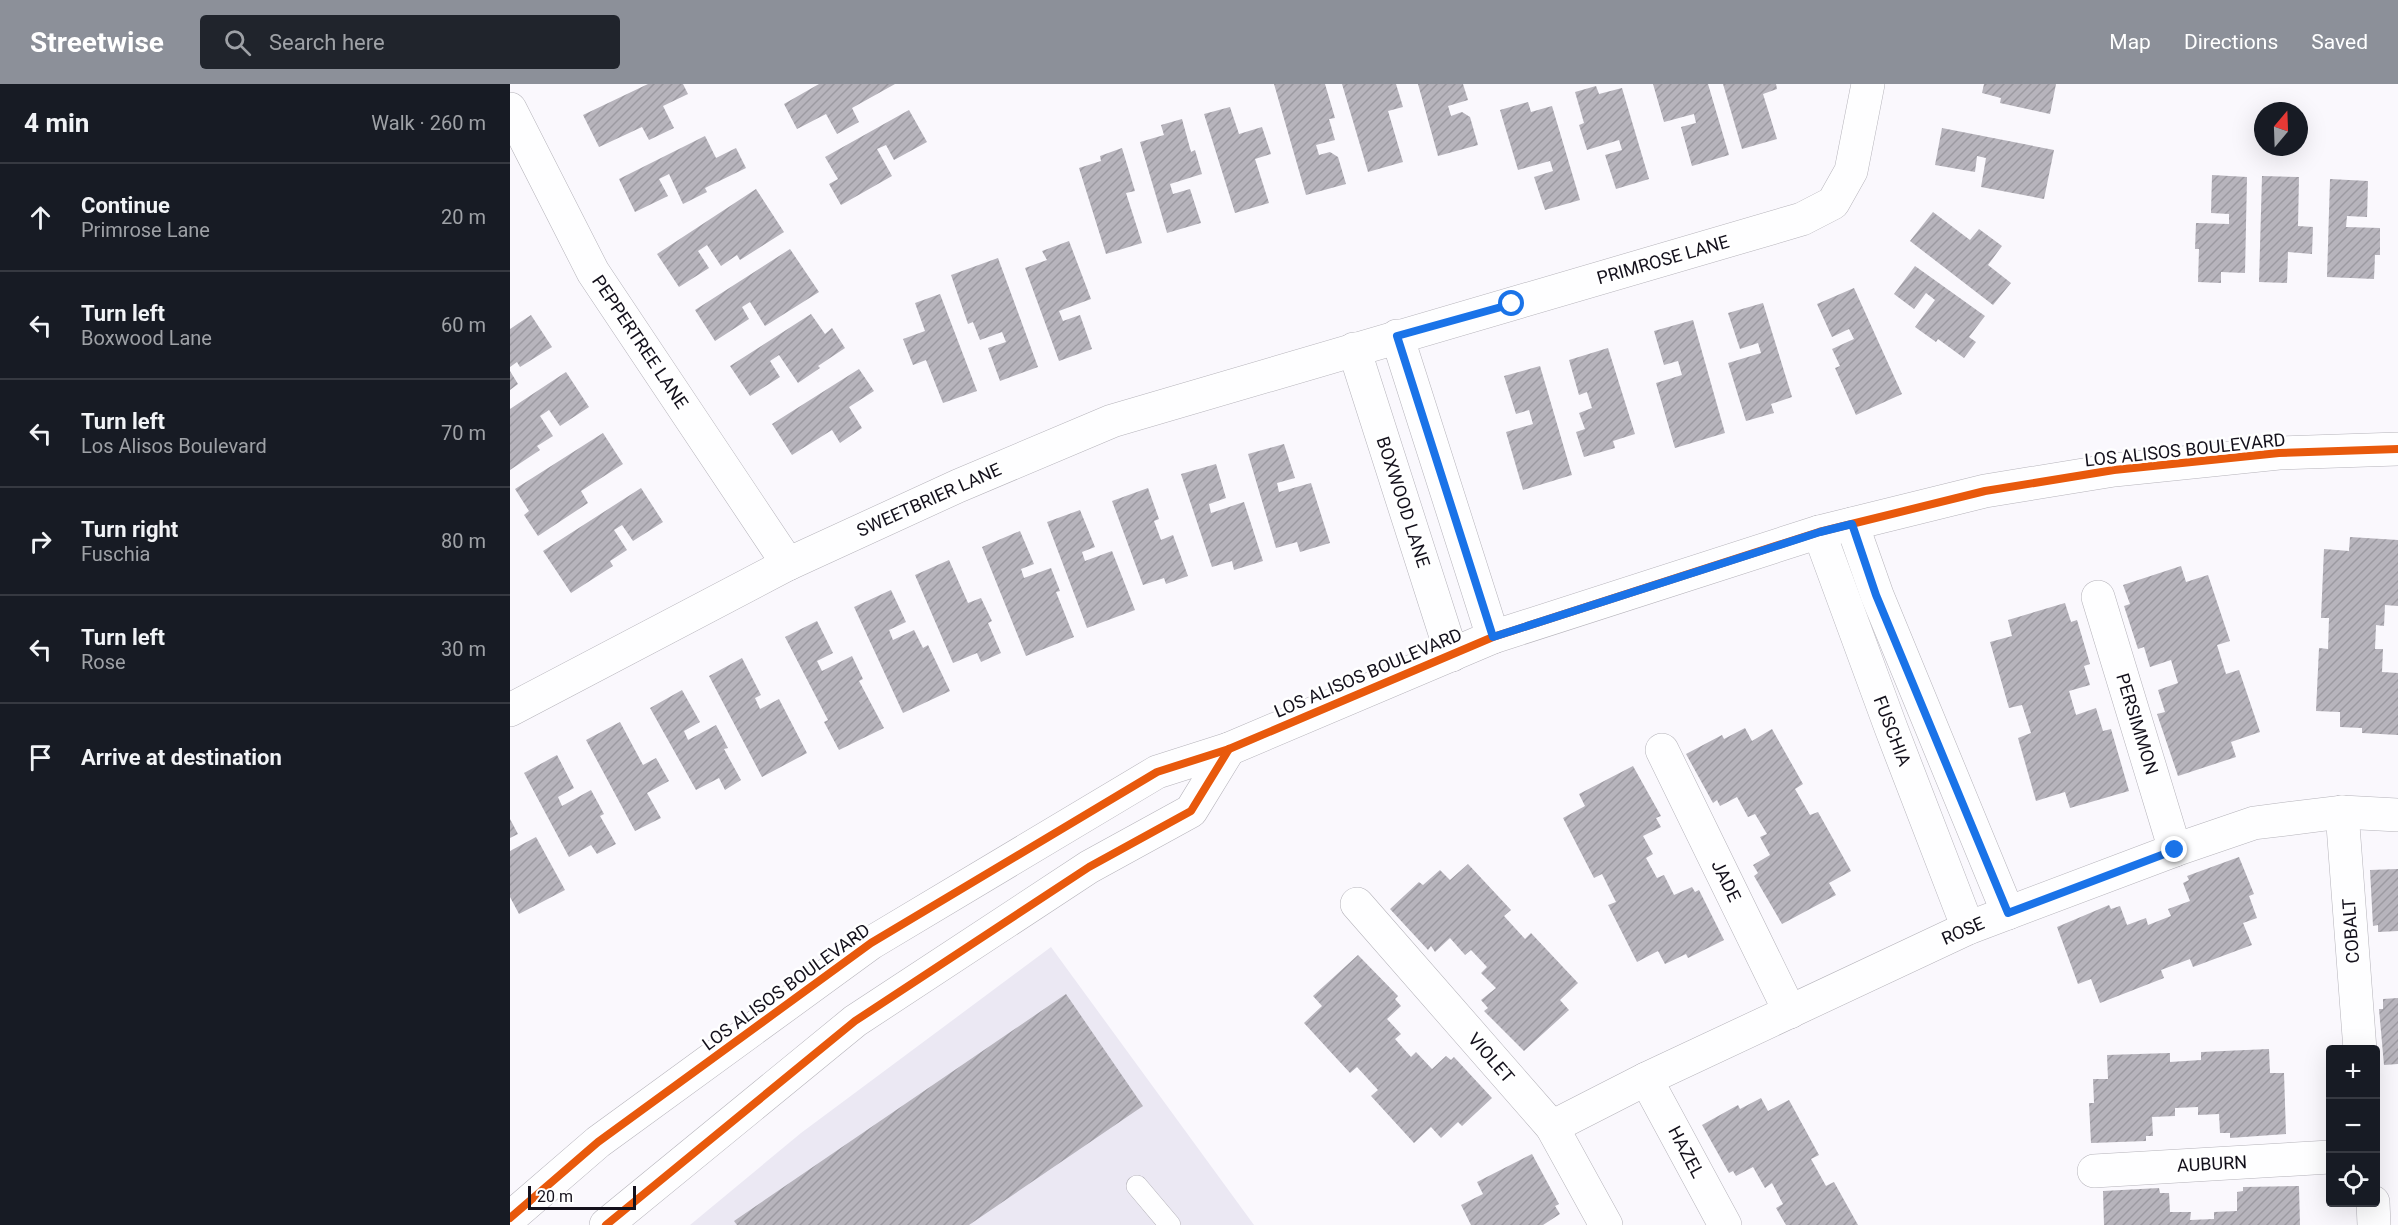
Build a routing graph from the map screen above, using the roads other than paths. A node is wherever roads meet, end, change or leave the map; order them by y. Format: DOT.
graph roads {
  1 [pos="1868,84"];
  2 [pos="510,109"];
  3 [pos="1374,343"];
  4 [pos="2398,449"];
  5 [pos="1852,524"];
  6 [pos="1820,532"];
  7 [pos="788,564"];
  8 [pos="2098,597"];
  9 [pos="1493,637"];
  10 [pos="1452,654"];
  11 [pos="510,710"];
  12 [pos="1229,749"];
  13 [pos="1662,750"];
  14 [pos="2342,812"];
  15 [pos="2398,814"];
  16 [pos="2175,850"];
  17 [pos="1357,904"];
  18 [pos="2008,913"];
  19 [pos="1968,928"];
  20 [pos="1790,1012"];
  21 [pos="2360,1045"];
  22 [pos="1647,1079"];
  23 [pos="1552,1127"];
  24 [pos="2326,1157"];
  25 [pos="2094,1171"];
  26 [pos="1137,1186"];
  27 [pos="2373,1207"];
  28 [pos="510,1218"];
  29 [pos="606,1225"];
  30 [pos="1170,1225"];
  31 [pos="1606,1225"];
  32 [pos="1725,1225"];
  33 [pos="2374,1225"];
  1 -- 3 [label="street, PRIMROSE LANE"];
  2 -- 7 [label="street, PEPPERTREE LANE"];
  3 -- 7 [label="street, SWEETBRIER LANE"];
  3 -- 9 [label="street"];
  3 -- 10 [label="street, BOXWOOD LANE"];
  4 -- 5 [label="street, LOS ALISOS BOULEVARD"];
  5 -- 6 [label="street, LOS ALISOS BOULEVARD"];
  5 -- 18 [label="street, FUSCHIA"];
  6 -- 9 [label="street, LOS ALISOS BOULEVARD"];
  6 -- 19 [label="street, FUSCHIA"];
  7 -- 11 [label="street, SWEETBRIER LANE"];
  8 -- 16 [label="street, PERSIMMON"];
  9 -- 10 [label="street, LOS ALISOS BOULEVARD"];
  10 -- 12 [label="street, LOS ALISOS BOULEVARD"];
  12 -- 28 [label="street, LOS ALISOS BOULEVARD"];
  12 -- 29 [label="street"];
  13 -- 20 [label="street, JADE"];
  14 -- 15 [label="street, ROSE"];
  14 -- 16 [label="street, ROSE"];
  14 -- 21 [label="street, COBALT"];
  16 -- 18 [label="street, ROSE"];
  17 -- 23 [label="street, VIOLET"];
  18 -- 19 [label="street, ROSE"];
  19 -- 20 [label="street, ROSE"];
  20 -- 22 [label="street, ROSE"];
  22 -- 23 [label="street, ROSE"];
  22 -- 32 [label="street, HAZEL"];
  23 -- 31 [label="street, VIOLET"];
  24 -- 25 [label="street, AUBURN"];
  26 -- 30 [label="lane"];
  27 -- 33 [label="street"];
}
